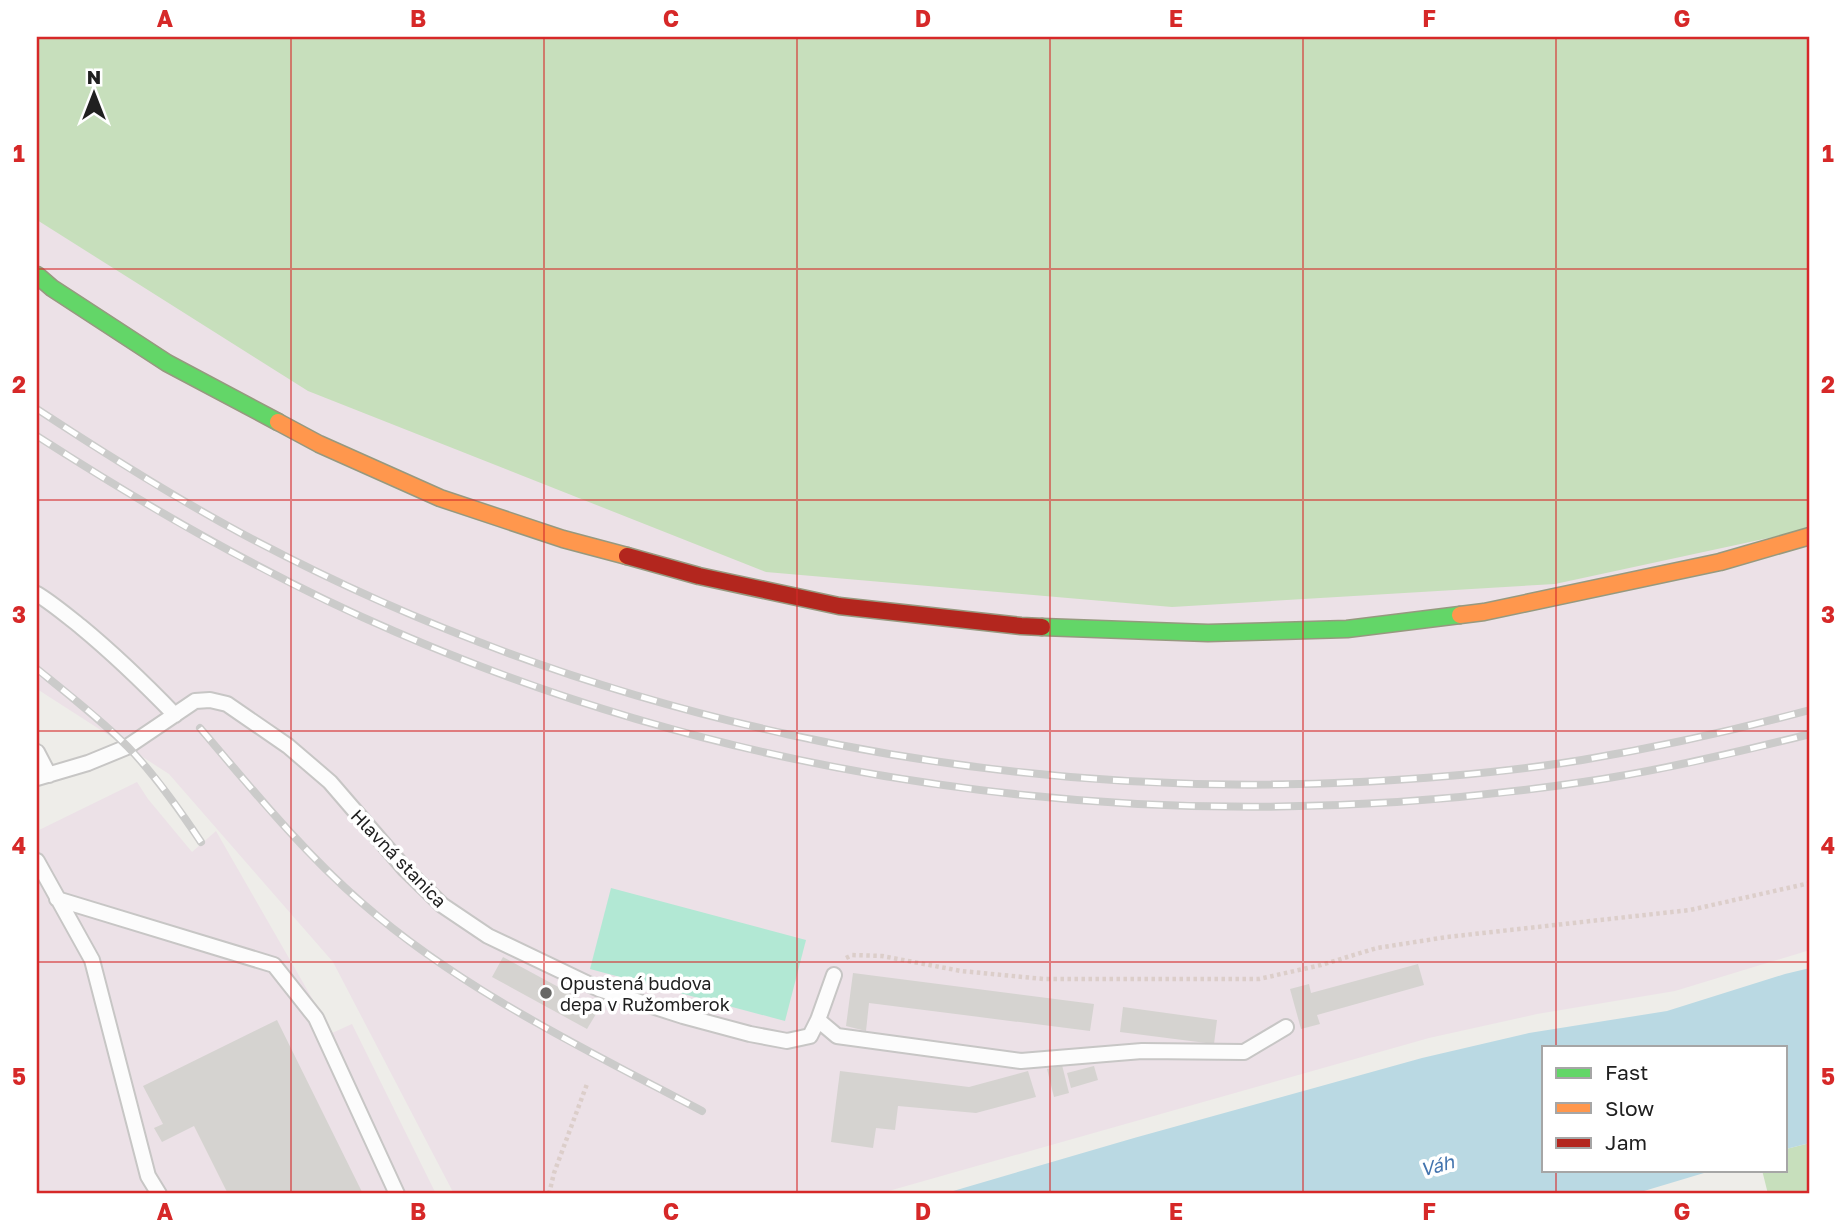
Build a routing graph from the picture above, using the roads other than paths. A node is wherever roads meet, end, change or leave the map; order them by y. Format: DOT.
graph roads {
  1 [pos="37,275"];
  2 [pos="1810,536"];
  3 [pos="37,594"];
  4 [pos="175,715"];
  5 [pos="37,752"];
  6 [pos="43,776"];
  7 [pos="37,861"];
  8 [pos="57,899"];
  9 [pos="834,975"];
  10 [pos="818,1020"];
  11 [pos="1286,1027"];
  12 [pos="159,1194"];
  13 [pos="397,1194"];
  1 -- 2 [label="street"];
  3 -- 4 [label="lane"];
  4 -- 6 [label="lane, Hlavná stanica"];
  4 -- 10 [label="lane, Hlavná stanica"];
  5 -- 6 [label="lane"];
  7 -- 8 [label="lane"];
  8 -- 12 [label="lane"];
  8 -- 13 [label="lane"];
  9 -- 10 [label="lane"];
  10 -- 11 [label="lane"];
}
